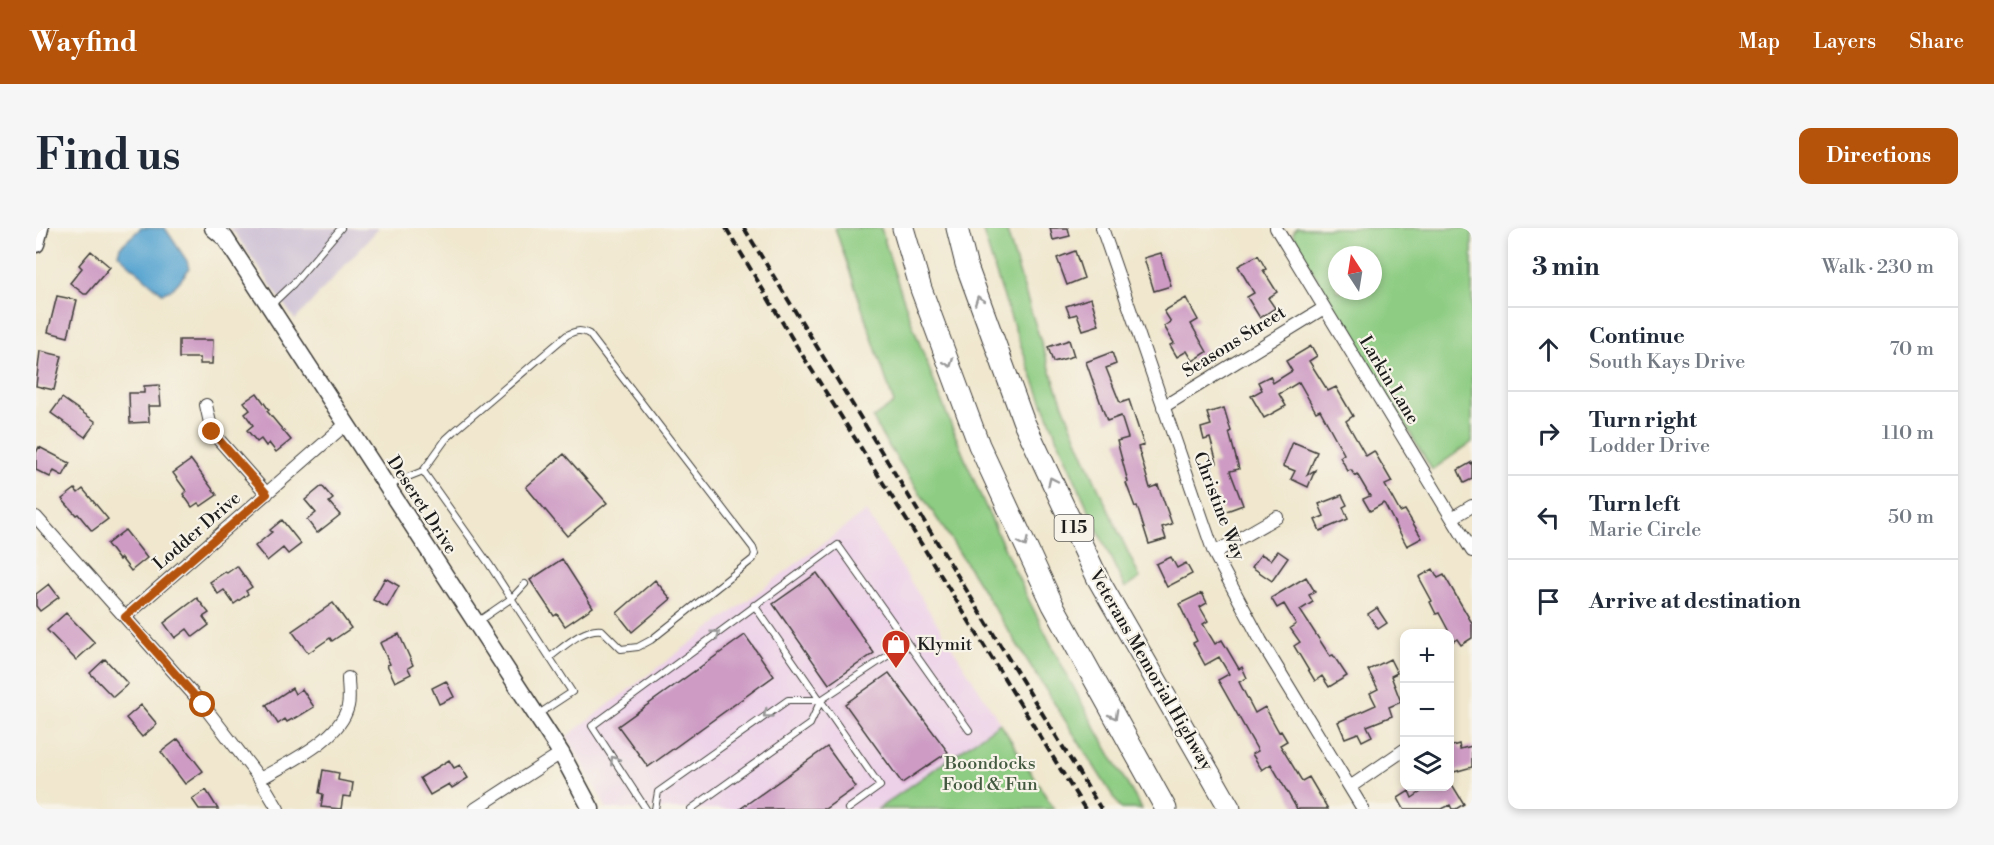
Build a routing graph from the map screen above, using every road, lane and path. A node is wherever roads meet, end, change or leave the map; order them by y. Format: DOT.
graph roads {
  1 [pos="40,228"];
  2 [pos="213,228"];
  3 [pos="341,228"];
  4 [pos="903,228"];
  5 [pos="957,228"];
  6 [pos="1102,228"];
  7 [pos="1276,228"];
  8 [pos="36,243"];
  9 [pos="269,306"];
  10 [pos="1324,308"];
  11 [pos="206,405"];
  12 [pos="1163,407"];
  13 [pos="346,424"];
  14 [pos="423,471"];
  15 [pos="388,488"];
  16 [pos="267,494"];
  17 [pos="1472,506"];
  18 [pos="36,517"];
  19 [pos="1277,517"];
  20 [pos="1452,518"];
  21 [pos="1472,550"];
  22 [pos="1214,553"];
  23 [pos="525,584"];
  24 [pos="512,598"];
  25 [pos="754,605"];
  26 [pos="125,617"];
  27 [pos="476,622"];
  28 [pos="907,643"];
  29 [pos="550,657"];
  30 [pos="348,678"];
  31 [pos="821,700"];
  32 [pos="537,715"];
  33 [pos="969,730"];
  34 [pos="561,753"];
  35 [pos="1400,753"];
  36 [pos="260,778"];
  37 [pos="1350,787"];
  38 [pos="278,809"];
  39 [pos="475,809"];
  40 [pos="591,809"];
  41 [pos="646,809"];
  42 [pos="655,809"];
  43 [pos="691,809"];
  44 [pos="848,809"];
  45 [pos="1166,809"];
  46 [pos="1230,809"];
  47 [pos="1363,809"];
  1 -- 8 [label="street"];
  2 -- 9 [label="street, Deseret Drive"];
  3 -- 9 [label="lane"];
  4 -- 45 [label="highway, one-way"];
  46 -- 5 [label="highway, Veterans Memorial Highway / I 15, one-way"];
  6 -- 12 [label="street, Christine Way"];
  7 -- 10 [label="street, Larkin Lane"];
  9 -- 13 [label="street, Deseret Drive"];
  10 -- 12 [label="street, Seasons Street"];
  10 -- 20 [label="street, Larkin Lane"];
  11 -- 16 [label="street"];
  12 -- 22 [label="street, Christine Way"];
  13 -- 15 [label="street, Deseret Drive"];
  13 -- 16 [label="street, Lodder Drive"];
  14 -- 15 [label="lane"];
  14 -- 24 [label="lane"];
  14 -- 29 [label="lane"];
  15 -- 27 [label="street, Deseret Drive"];
  16 -- 26 [label="street, Lodder Drive"];
  17 -- 20 [label="street"];
  18 -- 26 [label="street"];
  19 -- 22 [label="street"];
  20 -- 21 [label="street, Larkin Lane"];
  22 -- 37 [label="street, Christine Way"];
  23 -- 24 [label="lane"];
  24 -- 27 [label="lane"];
  24 -- 29 [label="lane"];
  25 -- 28 [label="lane"];
  25 -- 31 [label="lane"];
  41 -- 25 [label="lane, one-way"];
  26 -- 36 [label="street"];
  27 -- 32 [label="street, Deseret Drive"];
  28 -- 31 [label="lane"];
  28 -- 33 [label="lane"];
  29 -- 32 [label="lane"];
  30 -- 36 [label="street"];
  31 -- 42 [label="lane, one-way"];
  31 -- 43 [label="lane"];
  31 -- 44 [label="lane"];
  32 -- 34 [label="street, Deseret Drive"];
  34 -- 39 [label="street"];
  34 -- 40 [label="street, Deseret Drive"];
  35 -- 37 [label="street"];
  36 -- 38 [label="street"];
  37 -- 47 [label="street, Christine Way"];
}
